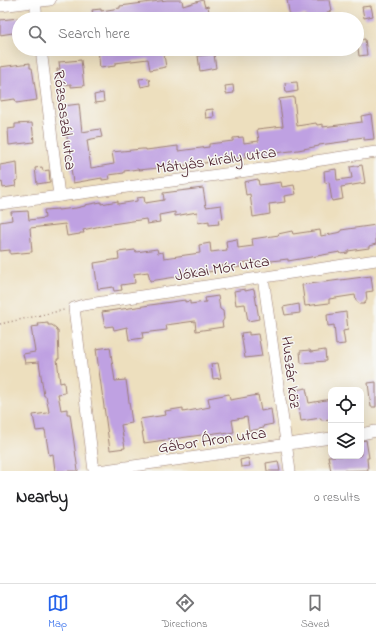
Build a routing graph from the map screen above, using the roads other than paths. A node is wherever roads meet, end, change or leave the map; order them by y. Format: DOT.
graph roads {
  1 [pos="50,0"];
  2 [pos="35,1"];
  3 [pos="0,6"];
  4 [pos="36,12"];
  5 [pos="42,56"];
  6 [pos="376,152"];
  7 [pos="60,196"];
  8 [pos="0,204"];
  9 [pos="376,260"];
  10 [pos="264,277"];
  11 [pos="376,432"];
  12 [pos="364,434"];
  13 [pos="328,438"];
  14 [pos="286,445"];
  15 [pos="94,471"];
  16 [pos="98,471"];
  17 [pos="290,471"];
  1 -- 2 [label="street"];
  2 -- 3 [label="street"];
  2 -- 4 [label="street"];
  5 -- 7 [label="street, Rózsaszál utca"];
  6 -- 7 [label="street, Mátyás király utca"];
  7 -- 8 [label="street, Mátyás király utca"];
  9 -- 10 [label="street, Jókai Mór utca"];
  10 -- 14 [label="street, Huszár köz"];
  10 -- 15 [label="street, Jókai Mór utca"];
  11 -- 12 [label="street"];
  13 -- 14 [label="street, Gábor Áron utca"];
  14 -- 16 [label="street, Gábor Áron utca"];
  14 -- 17 [label="street, Huszár köz"];
}
